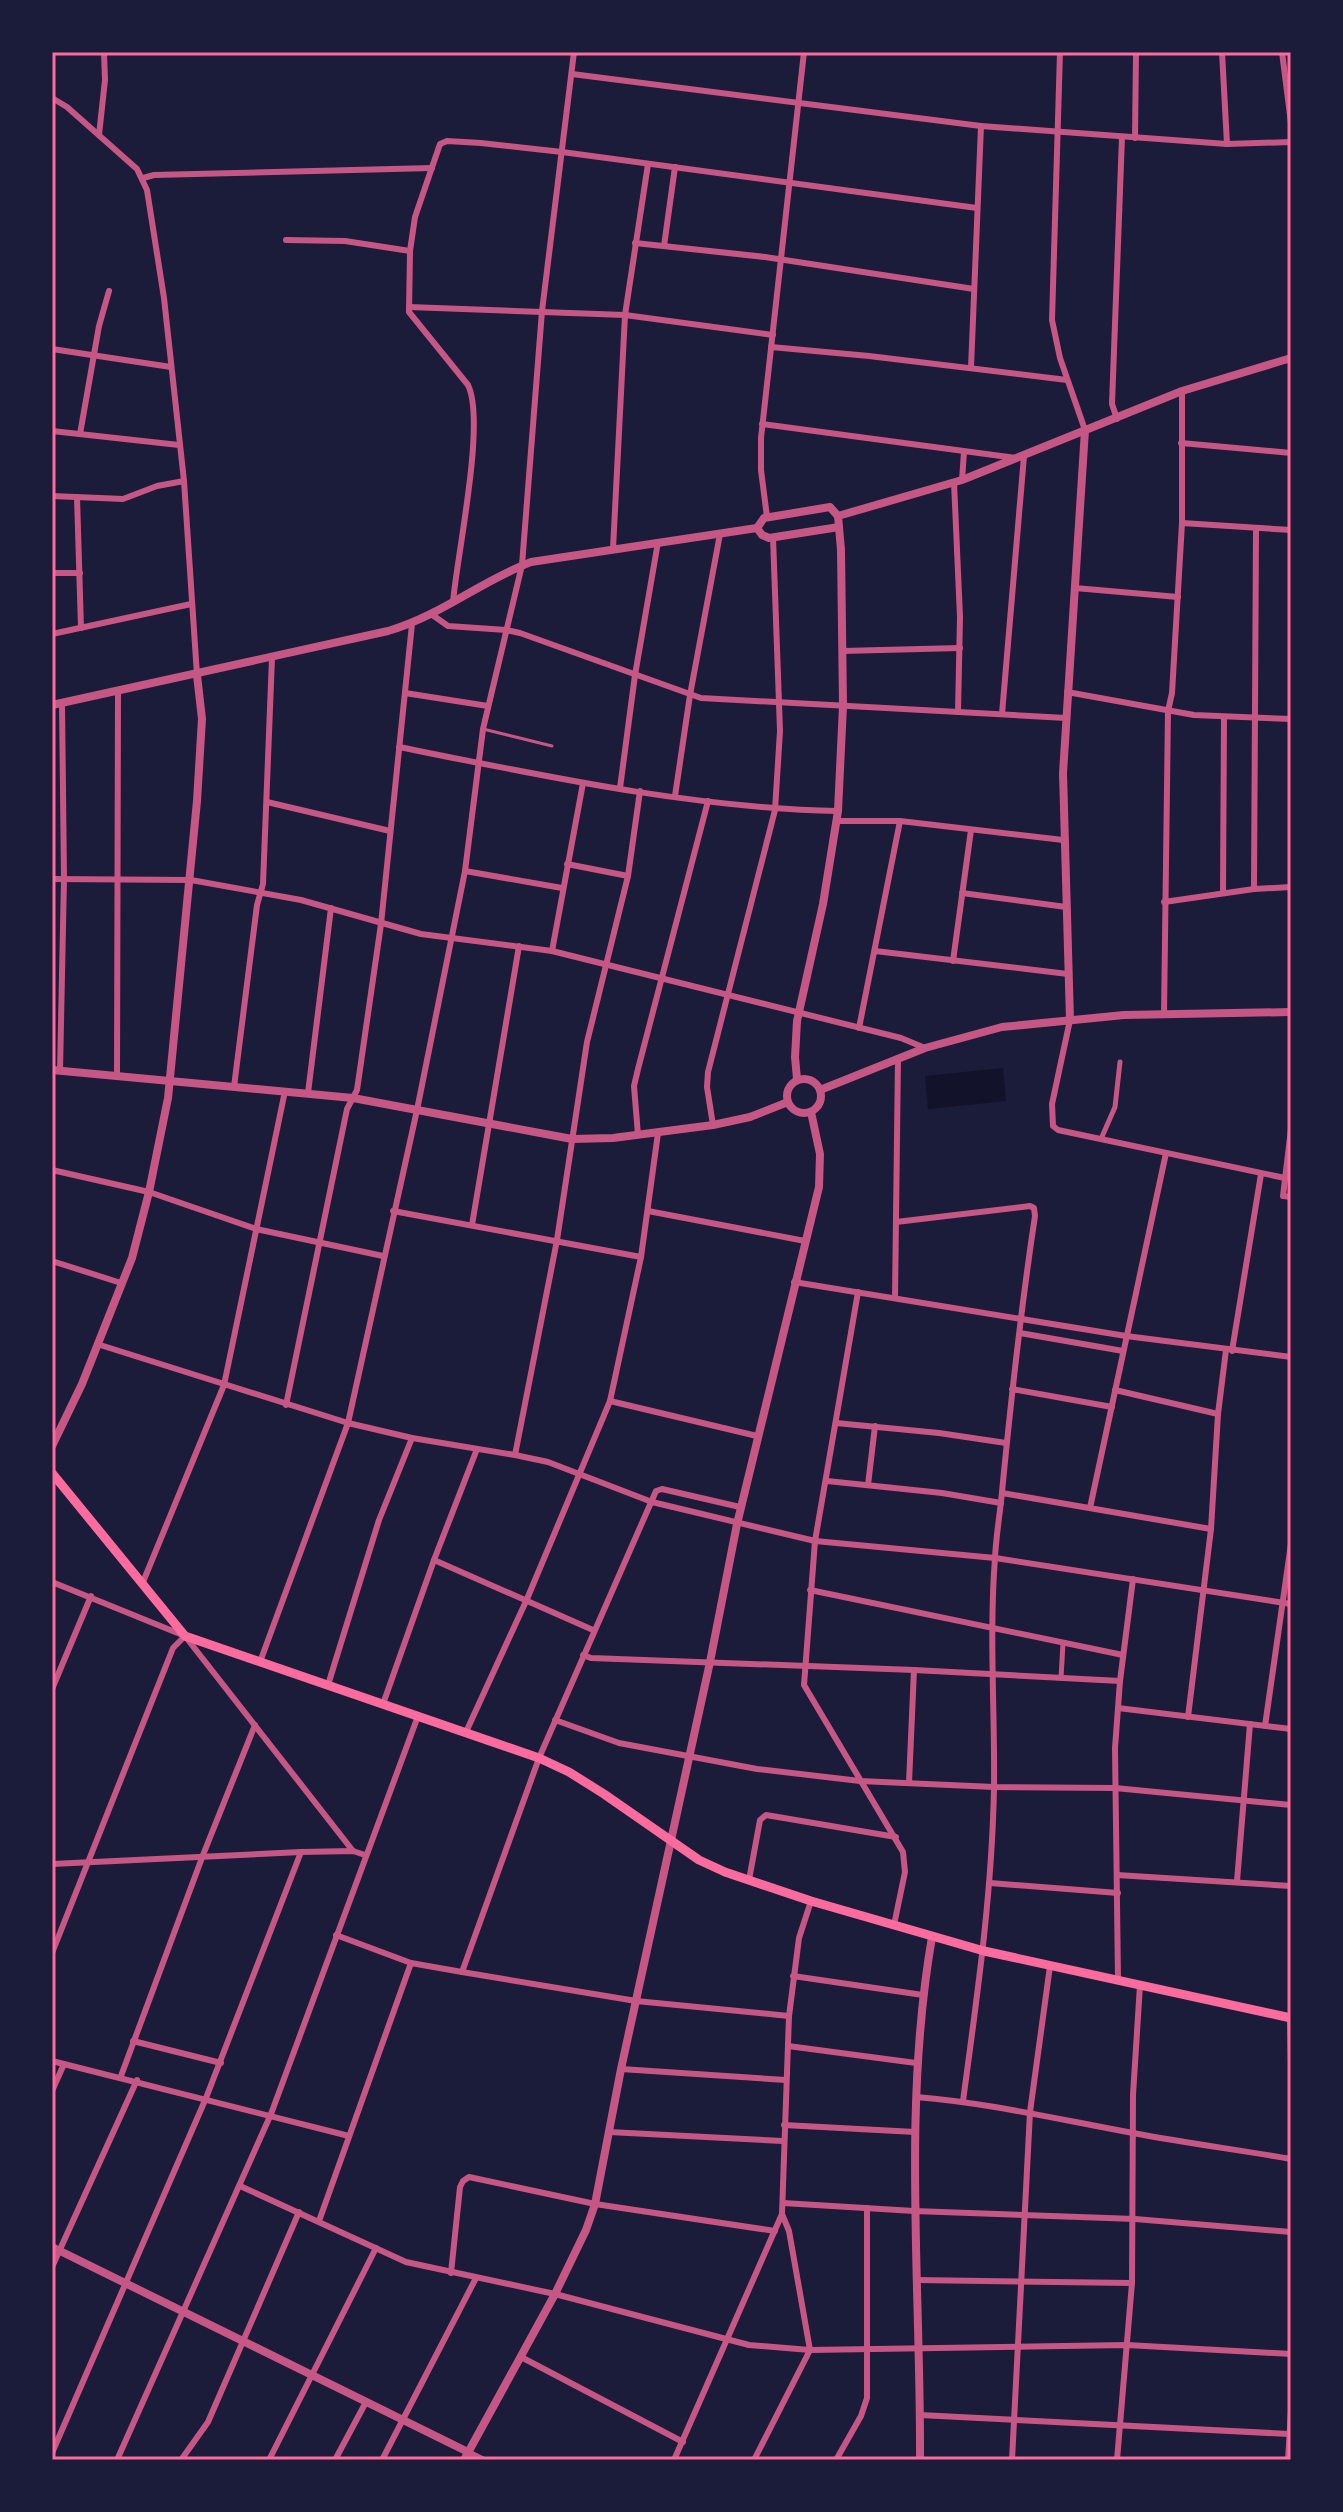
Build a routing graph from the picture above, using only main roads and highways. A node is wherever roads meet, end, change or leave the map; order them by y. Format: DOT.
graph roads {
  1 [pos="52,1473"];
  2 [pos="1290,2017"];
  1 -- 2 [label="main road"];
}
